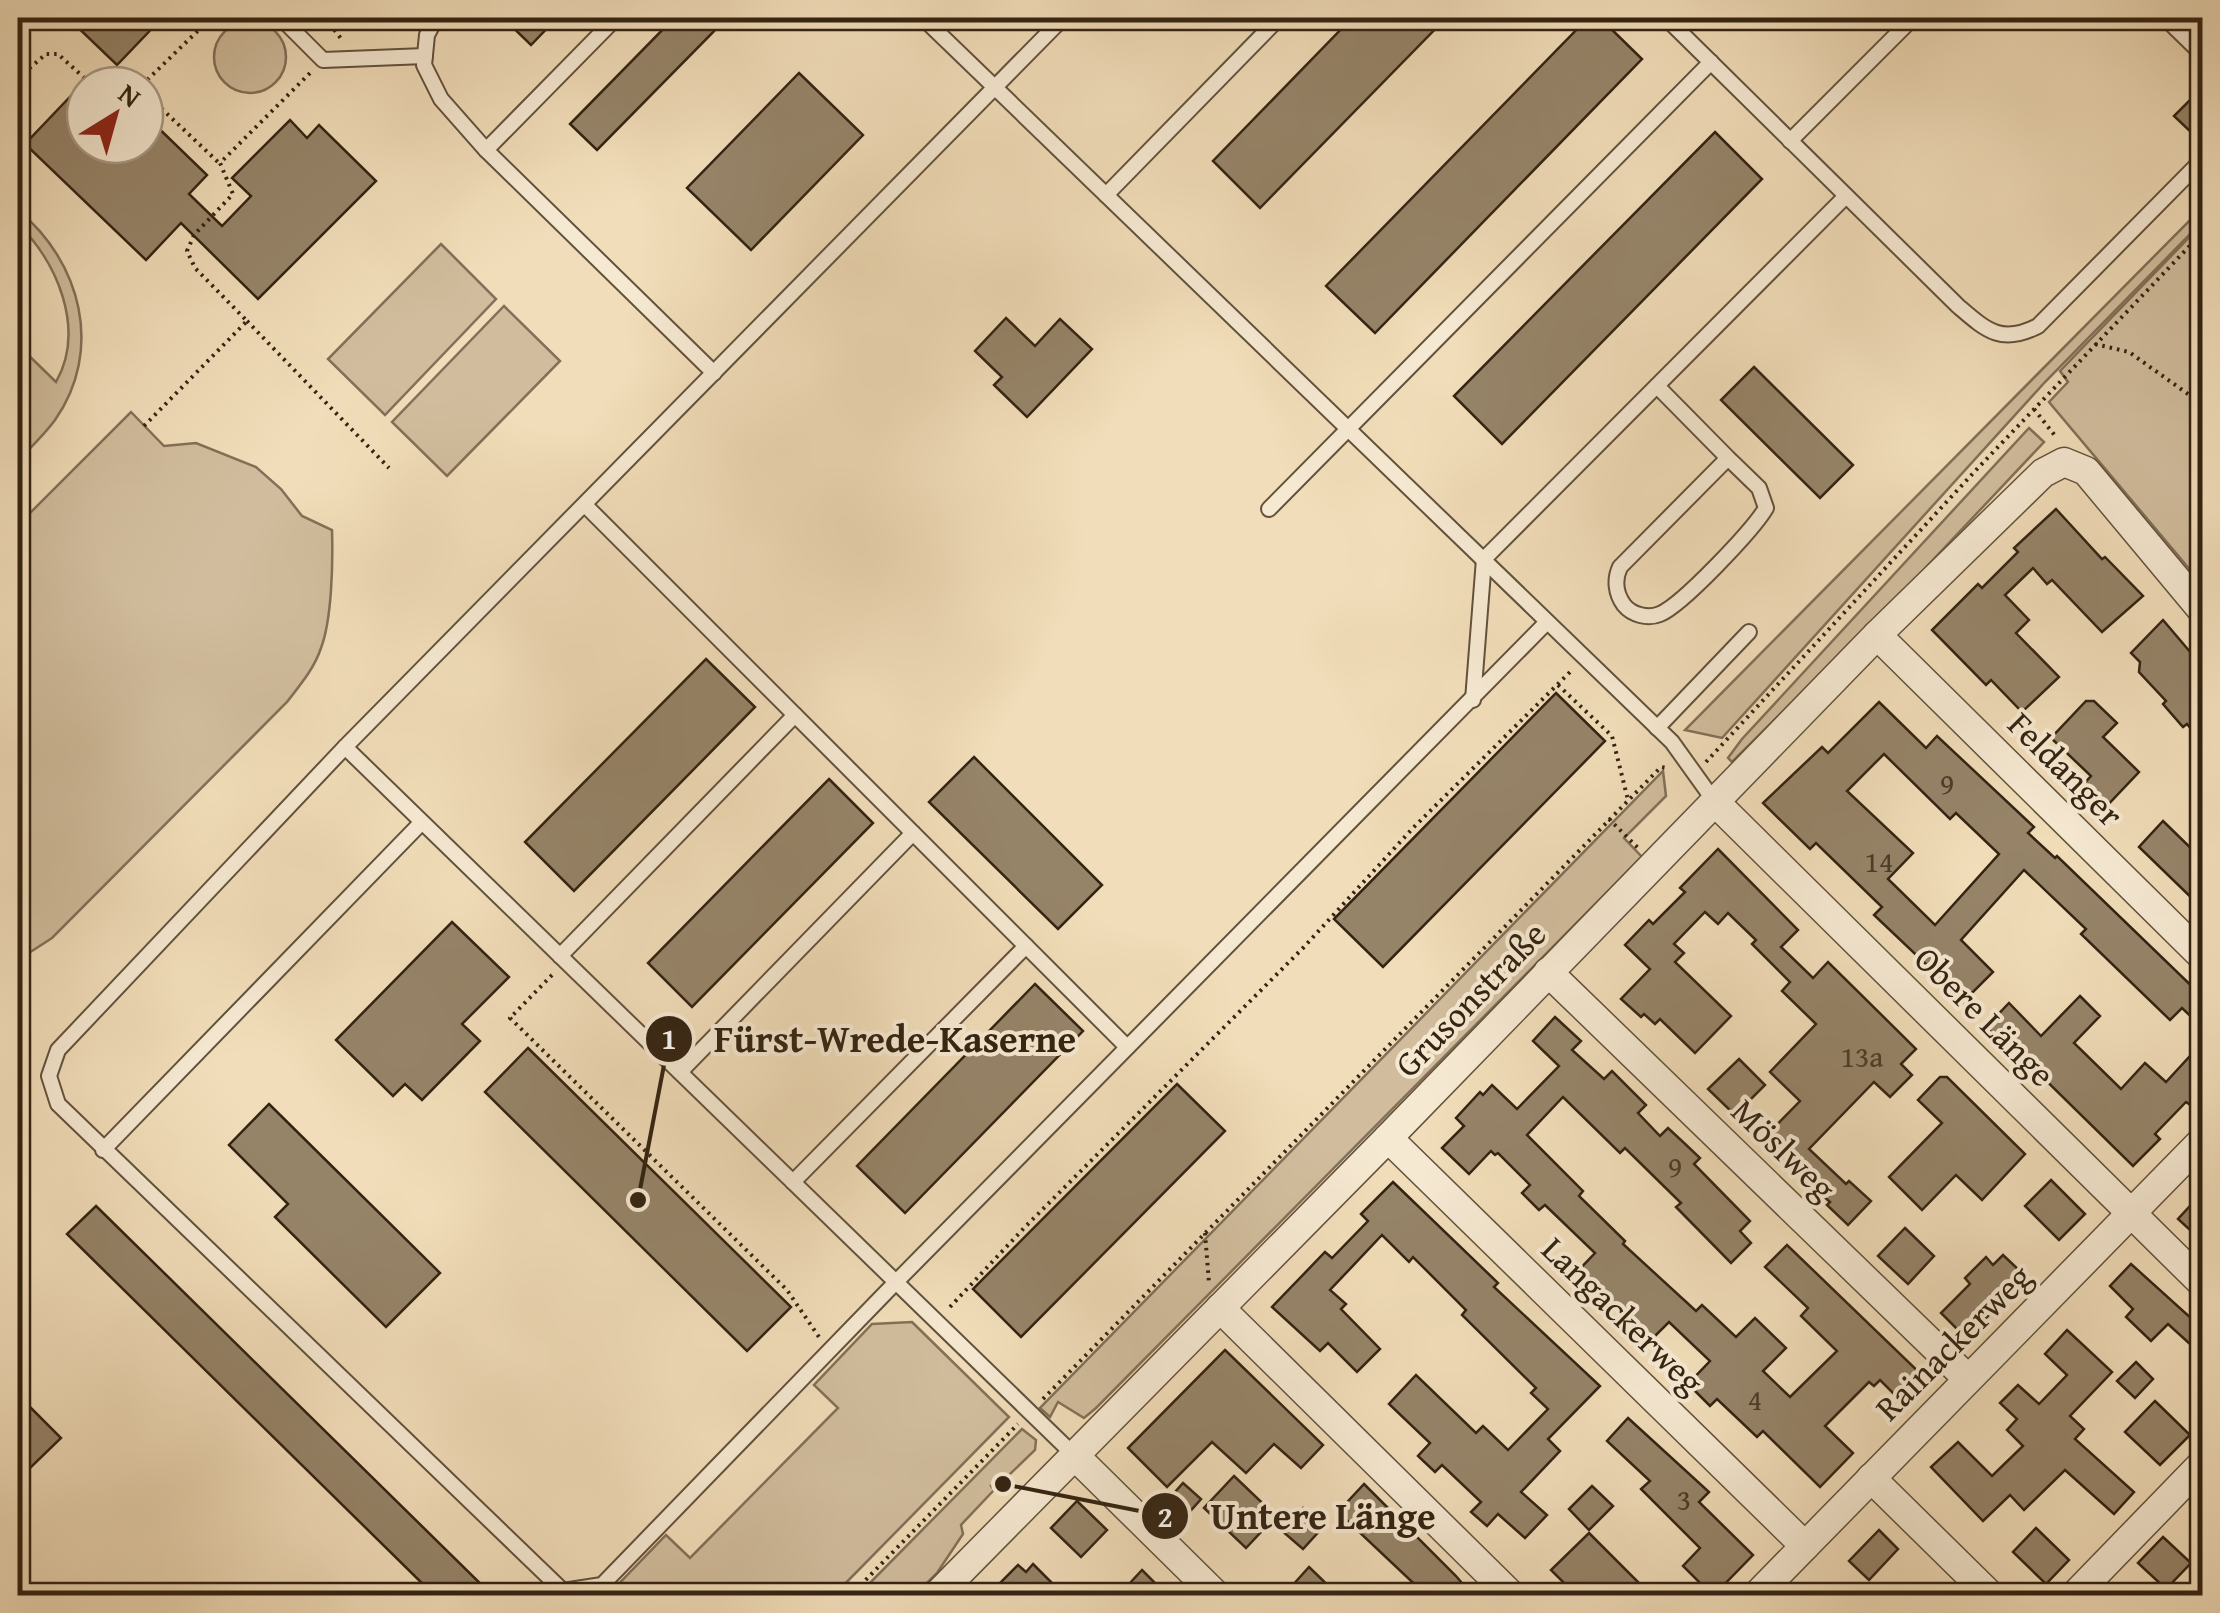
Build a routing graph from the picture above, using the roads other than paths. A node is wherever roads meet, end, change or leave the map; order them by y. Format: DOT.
graph roads {
  1 [pos="281,18"];
  2 [pos="436,18"];
  3 [pos="616,18"];
  4 [pos="922,18"];
  5 [pos="1063,18"];
  6 [pos="1279,18"];
  7 [pos="1666,18"];
  8 [pos="1913,18"];
  9 [pos="2165,18"];
  10 [pos="2202,54"];
  11 [pos="425,56"];
  12 [pos="1711,62"];
  13 [pos="994,88"];
  14 [pos="1790,141"];
  15 [pos="486,150"];
  16 [pos="2202,160"];
  17 [pos="1106,195"];
  18 [pos="1846,196"];
  19 [pos="714,373"];
  20 [pos="1657,386"];
  21 [pos="1348,429"];
  22 [pos="1728,458"];
  23 [pos="586,506"];
  24 [pos="1269,509"];
  25 [pos="1484,560"];
  26 [pos="2202,610"];
  27 [pos="1547,622"];
  28 [pos="1748,632"];
  29 [pos="1877,635"];
  30 [pos="1472,701"];
  31 [pos="795,716"];
  32 [pos="1656,728"];
  33 [pos="345,746"];
  34 [pos="1714,802"];
  35 [pos="422,823"];
  36 [pos="913,833"];
  37 [pos="1026,946"];
  38 [pos="2202,956"];
  39 [pos="563,959"];
  40 [pos="1548,972"];
  41 [pos="1127,1047"];
  42 [pos="680,1072"];
  43 [pos="1388,1138"];
  44 [pos="2202,1141"];
  45 [pos="103,1150"];
  46 [pos="793,1182"];
  47 [pos="2132,1214"];
  48 [pos="896,1282"];
  49 [pos="2202,1283"];
  50 [pos="1220,1308"];
  51 [pos="1968,1379"];
  52 [pos="1074,1455"];
  53 [pos="2202,1464"];
  54 [pos="1871,1478"];
  55 [pos="1805,1546"];
  56 [pos="936,1596"];
  57 [pos="1217,1596"];
  58 [pos="1512,1596"];
  59 [pos="1756,1596"];
  60 [pos="1991,1596"];
  61 [pos="2074,1596"];
  1 -- 11 [label="lane"];
  2 -- 11 [label="lane"];
  3 -- 15 [label="lane"];
  4 -- 13 [label="lane"];
  5 -- 13 [label="lane"];
  6 -- 17 [label="lane"];
  7 -- 12 [label="lane"];
  8 -- 14 [label="lane"];
  9 -- 10 [label="lane"];
  11 -- 15 [label="lane"];
  12 -- 14 [label="lane"];
  12 -- 21 [label="lane"];
  13 -- 17 [label="lane"];
  13 -- 19 [label="lane"];
  14 -- 18 [label="lane"];
  15 -- 19 [label="lane"];
  16 -- 18 [label="lane"];
  17 -- 21 [label="lane"];
  18 -- 20 [label="lane"];
  19 -- 23 [label="lane"];
  20 -- 22 [label="lane"];
  20 -- 25 [label="lane"];
  21 -- 24 [label="lane"];
  21 -- 25 [label="lane"];
  22 -- 22 [label="lane"];
  23 -- 31 [label="lane"];
  23 -- 33 [label="lane"];
  25 -- 27 [label="lane"];
  25 -- 30 [label="lane"];
  26 -- 29 [label="street, Grusonstraße"];
  27 -- 30 [label="lane"];
  27 -- 32 [label="lane"];
  28 -- 32 [label="lane"];
  29 -- 34 [label="street, Grusonstraße"];
  29 -- 38 [label="street, Feldanger"];
  30 -- 41 [label="lane"];
  31 -- 36 [label="lane"];
  31 -- 39 [label="lane"];
  32 -- 34 [label="lane"];
  33 -- 35 [label="lane"];
  33 -- 45 [label="lane"];
  34 -- 40 [label="street, Grusonstraße"];
  34 -- 47 [label="street, Obere Länge"];
  35 -- 39 [label="lane"];
  35 -- 45 [label="lane"];
  36 -- 37 [label="lane"];
  36 -- 42 [label="lane"];
  37 -- 41 [label="lane"];
  37 -- 46 [label="lane"];
  39 -- 42 [label="lane"];
  40 -- 43 [label="street, Grusonstraße"];
  40 -- 51 [label="street, Möslweg"];
  41 -- 48 [label="lane"];
  42 -- 46 [label="lane"];
  43 -- 50 [label="street, Grusonstraße"];
  43 -- 55 [label="street, Langackerweg"];
  44 -- 47 [label="street, Rainackerweg"];
  45 -- 48 [label="lane"];
  46 -- 48 [label="lane"];
  47 -- 49 [label="street, Obere Länge"];
  47 -- 51 [label="street, Rainackerweg"];
  48 -- 52 [label="lane"];
  50 -- 52 [label="street, Grusonstraße"];
  50 -- 58 [label="street"];
  51 -- 54 [label="street, Rainackerweg"];
  52 -- 56 [label="street, Grusonstraße"];
  52 -- 57 [label="street"];
  53 -- 61 [label="street"];
  54 -- 55 [label="street, Rainackerweg"];
  54 -- 60 [label="street"];
  55 -- 59 [label="street, Rainackerweg"];
}
